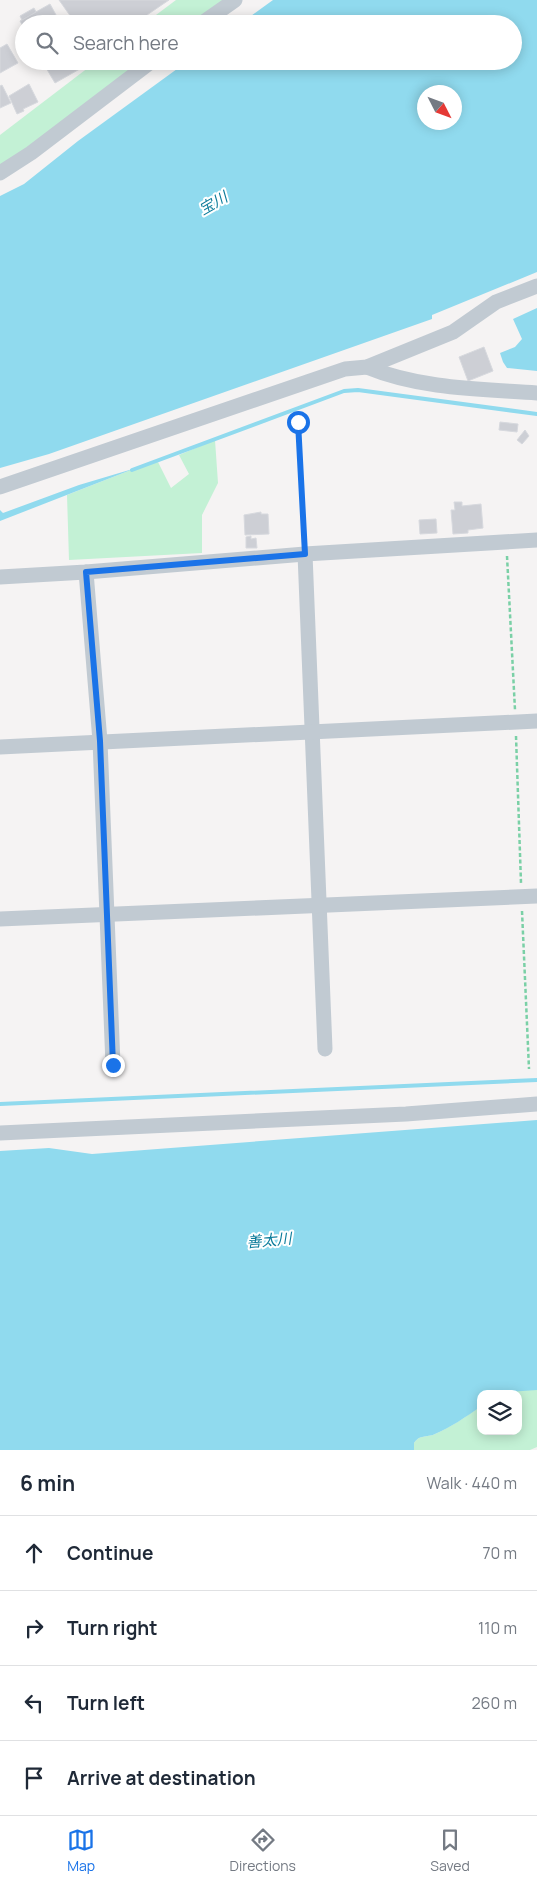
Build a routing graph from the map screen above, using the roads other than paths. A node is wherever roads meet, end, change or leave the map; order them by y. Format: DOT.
graph roads {
  1 [pos="235,0"];
  2 [pos="214,15"];
  3 [pos="140,70"];
  4 [pos="0,173"];
  5 [pos="537,286"];
  6 [pos="367,367"];
  7 [pos="537,392"];
  8 [pos="0,487"];
  9 [pos="537,540"];
  10 [pos="305,554"];
  11 [pos="86,572"];
  12 [pos="0,577"];
  13 [pos="537,721"];
  14 [pos="312,731"];
  15 [pos="100,741"];
  16 [pos="0,747"];
  17 [pos="537,896"];
  18 [pos="319,906"];
  19 [pos="107,914"];
  20 [pos="0,919"];
  21 [pos="325,1049"];
  22 [pos="113,1065"];
  23 [pos="537,1104"];
  24 [pos="0,1133"];
  1 -- 2 [label="street"];
  3 -- 4 [label="street"];
  5 -- 6 [label="street"];
  6 -- 7 [label="street"];
  6 -- 8 [label="street"];
  9 -- 10 [label="street"];
  10 -- 11 [label="street"];
  10 -- 14 [label="street"];
  11 -- 12 [label="street"];
  11 -- 15 [label="street"];
  13 -- 14 [label="street"];
  14 -- 15 [label="street"];
  14 -- 18 [label="street"];
  15 -- 16 [label="street"];
  15 -- 19 [label="street"];
  17 -- 18 [label="street"];
  18 -- 19 [label="street"];
  18 -- 21 [label="street"];
  19 -- 20 [label="street"];
  19 -- 22 [label="street"];
  23 -- 24 [label="street"];
}
